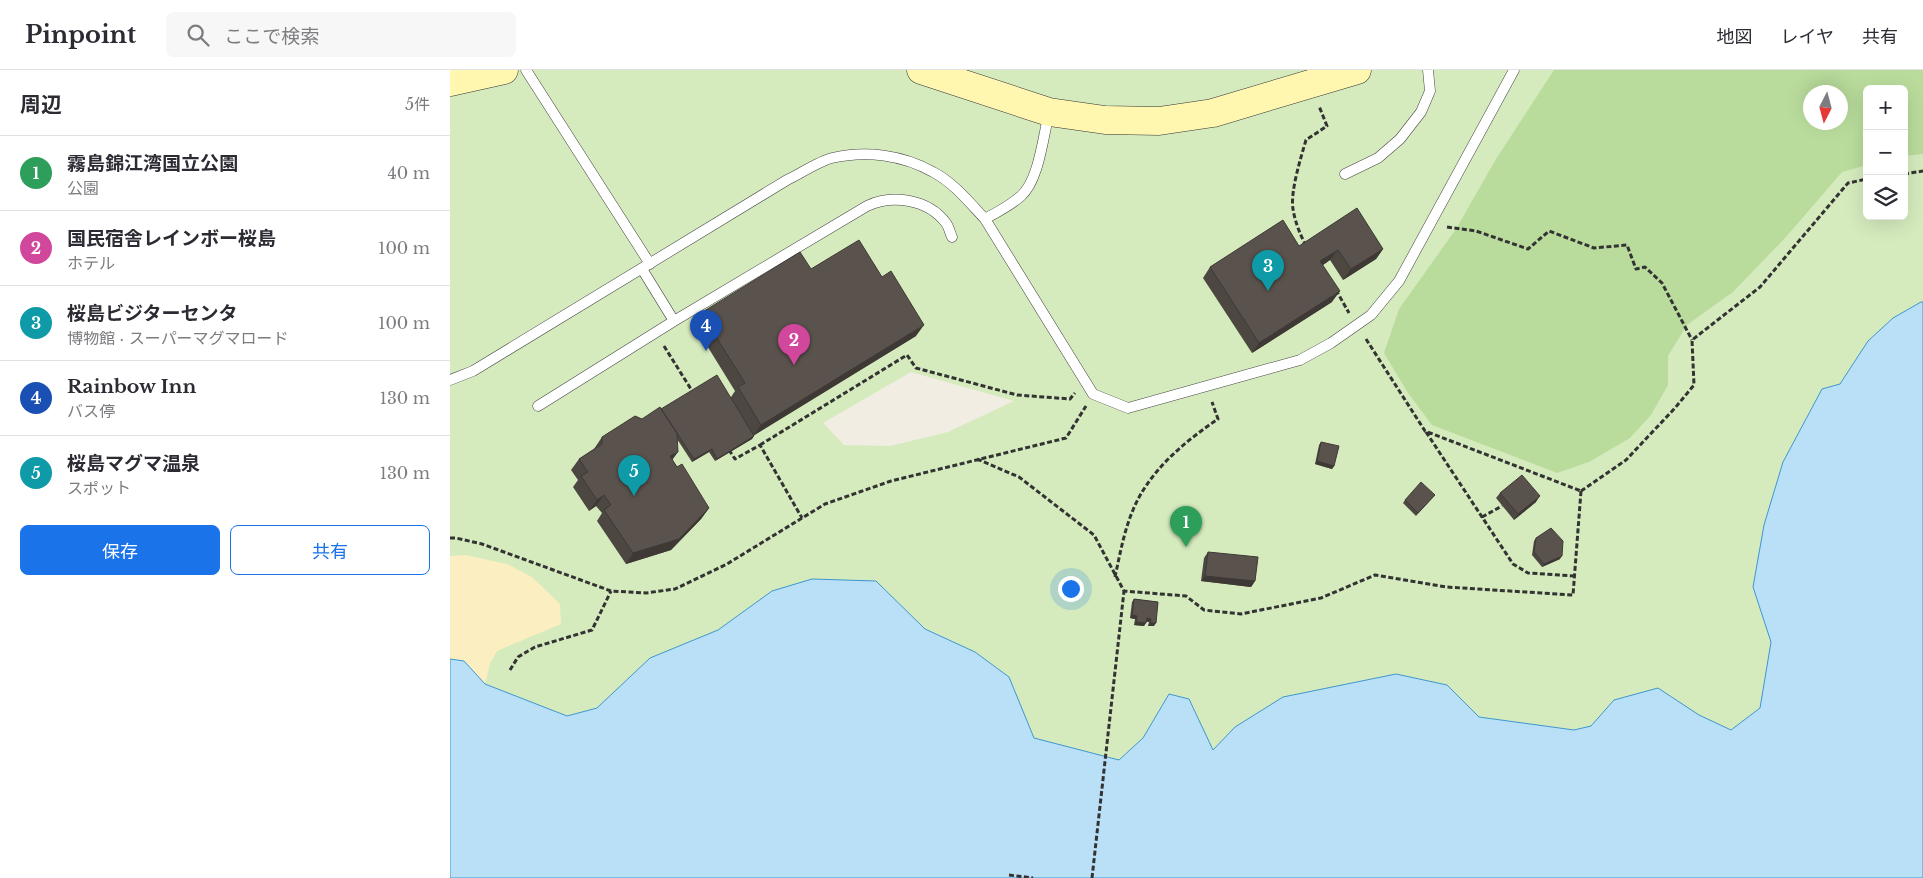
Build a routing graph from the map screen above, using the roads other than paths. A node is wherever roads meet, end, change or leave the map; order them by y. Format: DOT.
graph roads {
  1 [pos="504,70"];
  2 [pos="526,70"];
  3 [pos="921,70"];
  4 [pos="1358,70"];
  5 [pos="1428,70"];
  6 [pos="1514,70"];
  7 [pos="450,82"];
  8 [pos="1049,112"];
  9 [pos="1345,174"];
  10 [pos="985,219"];
  11 [pos="952,237"];
  12 [pos="646,266"];
  13 [pos="674,321"];
  14 [pos="450,380"];
  15 [pos="538,406"];
  1 -- 7 [label="street"];
  2 -- 12 [label="lane"];
  3 -- 8 [label="street"];
  4 -- 8 [label="street"];
  5 -- 9 [label="lane"];
  6 -- 10 [label="lane"];
  8 -- 10 [label="lane"];
  10 -- 12 [label="lane"];
  11 -- 13 [label="lane"];
  12 -- 13 [label="lane"];
  12 -- 14 [label="lane"];
  13 -- 15 [label="lane"];
}
